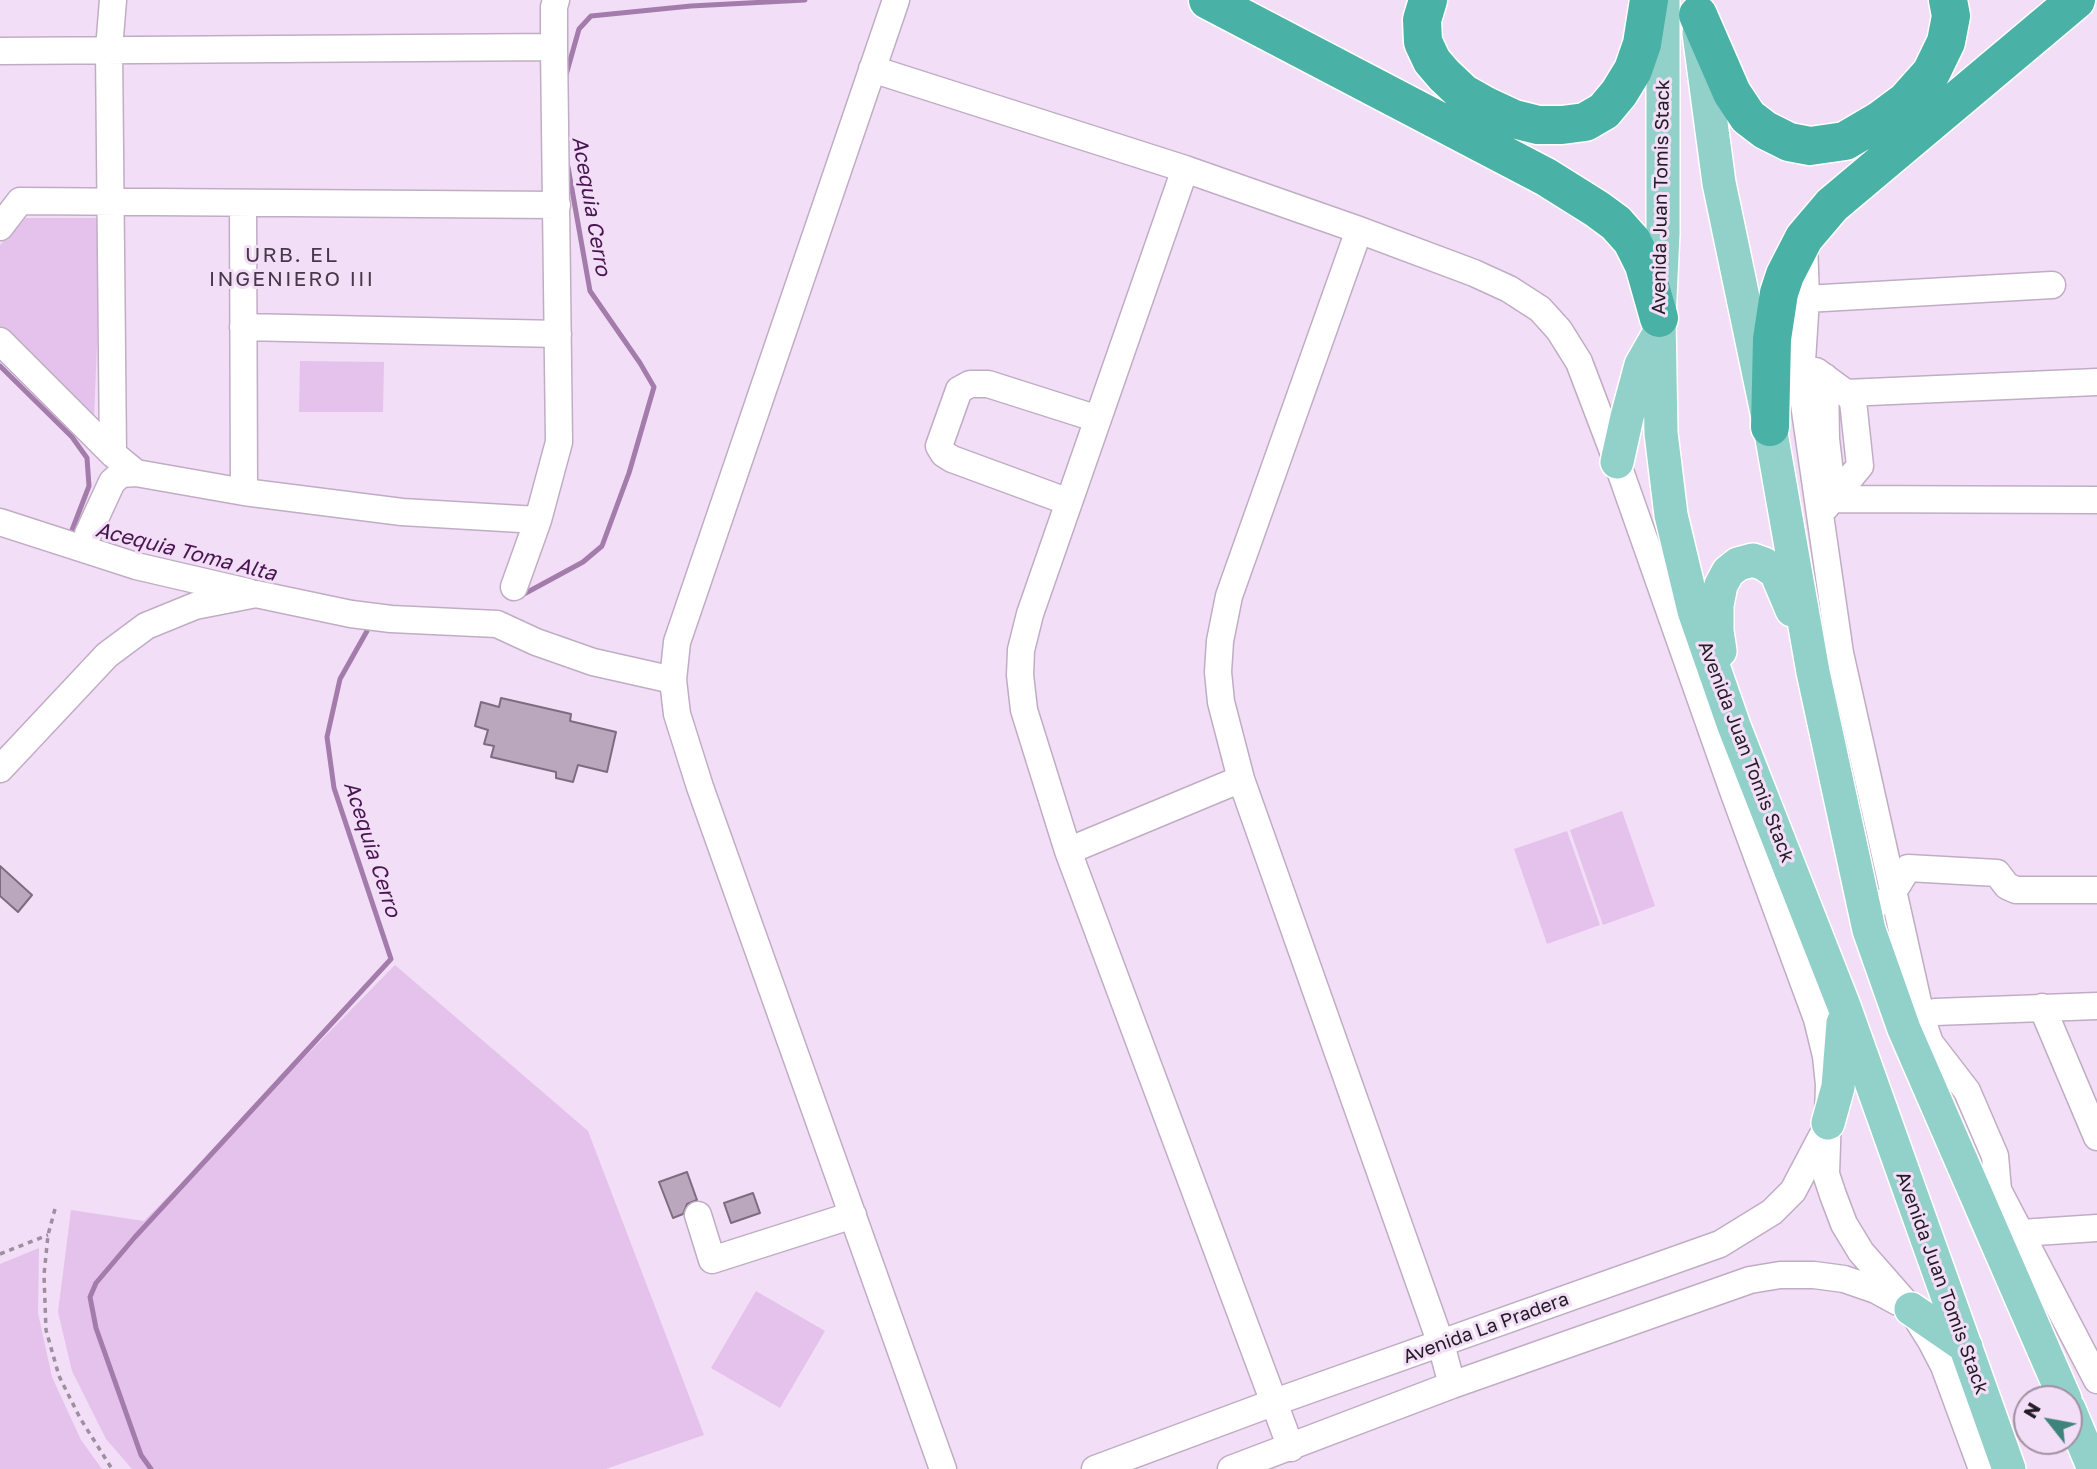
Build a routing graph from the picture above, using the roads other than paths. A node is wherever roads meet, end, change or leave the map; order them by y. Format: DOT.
graph roads {
  1 [pos="113,0"];
  2 [pos="556,0"];
  3 [pos="896,0"];
  4 [pos="1208,0"];
  5 [pos="1428,0"];
  6 [pos="1649,0"];
  7 [pos="1663,0"];
  8 [pos="1948,0"];
  9 [pos="2076,0"];
  10 [pos="1698,8"];
  11 [pos="554,47"];
  12 [pos="109,49"];
  13 [pos="0,51"];
  14 [pos="872,69"];
  15 [pos="1185,169"];
  16 [pos="112,202"];
  17 [pos="243,202"];
  18 [pos="557,205"];
  19 [pos="0,227"];
  20 [pos="1359,230"];
  21 [pos="1804,238"];
  22 [pos="2052,285"];
  23 [pos="1807,299"];
  24 [pos="1660,325"];
  25 [pos="243,327"];
  26 [pos="558,334"];
  27 [pos="0,341"];
  28 [pos="1787,350"];
  29 [pos="1825,377"];
  30 [pos="2097,383"];
  31 [pos="1846,393"];
  32 [pos="1098,419"];
  33 [pos="1772,436"];
  34 [pos="1817,440"];
  35 [pos="113,454"];
  36 [pos="1617,462"];
  37 [pos="136,473"];
  38 [pos="244,492"];
  39 [pos="2097,500"];
  40 [pos="1069,502"];
  41 [pos="1826,507"];
  42 [pos="538,520"];
  43 [pos="0,522"];
  44 [pos="88,534"];
  45 [pos="1791,544"];
  46 [pos="514,587"];
  47 [pos="256,594"];
  48 [pos="1813,672"];
  49 [pos="673,680"];
  50 [pos="1734,726"];
  51 [pos="0,769"];
  52 [pos="1241,779"];
  53 [pos="1068,851"];
  54 [pos="2097,890"];
  55 [pos="1893,894"];
  56 [pos="1869,930"];
  57 [pos="1844,1006"];
  58 [pos="2097,1006"];
  59 [pos="2042,1007"];
  60 [pos="1913,1025"];
  61 [pos="1828,1123"];
  62 [pos="2097,1137"];
  63 [pos="698,1215"];
  64 [pos="853,1215"];
  65 [pos="2097,1228"];
  66 [pos="2008,1237"];
  67 [pos="1911,1309"];
  68 [pos="2088,1342"];
  69 [pos="1441,1344"];
  70 [pos="1966,1347"];
  71 [pos="2097,1380"];
  72 [pos="1452,1385"];
  73 [pos="2060,1385"];
  74 [pos="1275,1402"];
  75 [pos="2083,1443"];
  76 [pos="1291,1448"];
  77 [pos="943,1469"];
  78 [pos="1095,1469"];
  79 [pos="1231,1469"];
  80 [pos="1982,1469"];
  81 [pos="2009,1469"];
  82 [pos="2094,1469"];
  1 -- 12 [label="street"];
  2 -- 11 [label="street"];
  3 -- 14 [label="street"];
  4 -- 24 [label="highway"];
  5 -- 6 [label="highway"];
  7 -- 24 [label="main road, Avenida Juan Tomis Stack"];
  8 -- 10 [label="highway"];
  9 -- 21 [label="highway"];
  10 -- 33 [label="main road"];
  11 -- 12 [label="street"];
  11 -- 18 [label="street"];
  12 -- 13 [label="street"];
  12 -- 16 [label="street"];
  14 -- 15 [label="street, Avenida Juan Tomis Stack"];
  14 -- 49 [label="street"];
  15 -- 20 [label="street, Avenida Juan Tomis Stack"];
  15 -- 32 [label="street"];
  16 -- 17 [label="street"];
  16 -- 19 [label="street"];
  16 -- 35 [label="street"];
  17 -- 18 [label="street"];
  17 -- 25 [label="street"];
  18 -- 26 [label="street"];
  20 -- 36 [label="street, Avenida Juan Tomis Stack"];
  20 -- 52 [label="street"];
  21 -- 23 [label="street"];
  21 -- 28 [label="highway"];
  22 -- 23 [label="street"];
  23 -- 28 [label="street"];
  24 -- 36 [label="main road"];
  24 -- 50 [label="main road, Avenida Juan Tomis Stack"];
  25 -- 26 [label="street"];
  25 -- 38 [label="street"];
  26 -- 42 [label="street"];
  27 -- 35 [label="street"];
  28 -- 29 [label="street"];
  28 -- 33 [label="highway"];
  28 -- 34 [label="street"];
  29 -- 31 [label="street"];
  29 -- 34 [label="street"];
  30 -- 31 [label="street"];
  31 -- 41 [label="street"];
  32 -- 40 [label="street"];
  32 -- 40 [label="street"];
  33 -- 34 [label="street"];
  33 -- 45 [label="main road"];
  34 -- 41 [label="street"];
  35 -- 37 [label="street"];
  36 -- 61 [label="street, Avenida Juan Tomis Stack"];
  37 -- 38 [label="street"];
  37 -- 44 [label="street"];
  38 -- 42 [label="street"];
  39 -- 41 [label="street"];
  40 -- 53 [label="street"];
  41 -- 45 [label="street"];
  41 -- 55 [label="street"];
  42 -- 46 [label="street"];
  43 -- 47 [label="street"];
  45 -- 48 [label="main road"];
  47 -- 49 [label="street"];
  47 -- 51 [label="street"];
  48 -- 50 [label="main road"];
  48 -- 56 [label="main road"];
  49 -- 64 [label="street"];
  50 -- 57 [label="main road, Avenida Juan Tomis Stack"];
  52 -- 53 [label="street"];
  52 -- 69 [label="street"];
  53 -- 74 [label="street"];
  54 -- 55 [label="street"];
  55 -- 56 [label="street"];
  55 -- 60 [label="street"];
  56 -- 60 [label="main road"];
  57 -- 61 [label="main road"];
  57 -- 70 [label="main road, Avenida Juan Tomis Stack"];
  58 -- 59 [label="street"];
  59 -- 60 [label="street"];
  59 -- 62 [label="street"];
  60 -- 66 [label="main road"];
  61 -- 67 [label="street, Avenida Juan Tomis Stack"];
  61 -- 69 [label="street, Avenida La Pradera"];
  63 -- 64 [label="street"];
  64 -- 77 [label="street"];
  65 -- 66 [label="street"];
  66 -- 68 [label="street"];
  66 -- 73 [label="main road"];
  67 -- 70 [label="main road"];
  67 -- 72 [label="street"];
  67 -- 80 [label="street, Avenida Juan Tomis Stack"];
  68 -- 71 [label="street"];
  69 -- 72 [label="street"];
  69 -- 74 [label="street, Avenida La Pradera"];
  70 -- 81 [label="main road, Avenida Juan Tomis Stack"];
  72 -- 76 [label="street"];
  74 -- 76 [label="street"];
  74 -- 78 [label="street, Avenida La Pradera"];
  75 -- 82 [label="main road"];
  76 -- 79 [label="street"];
}
